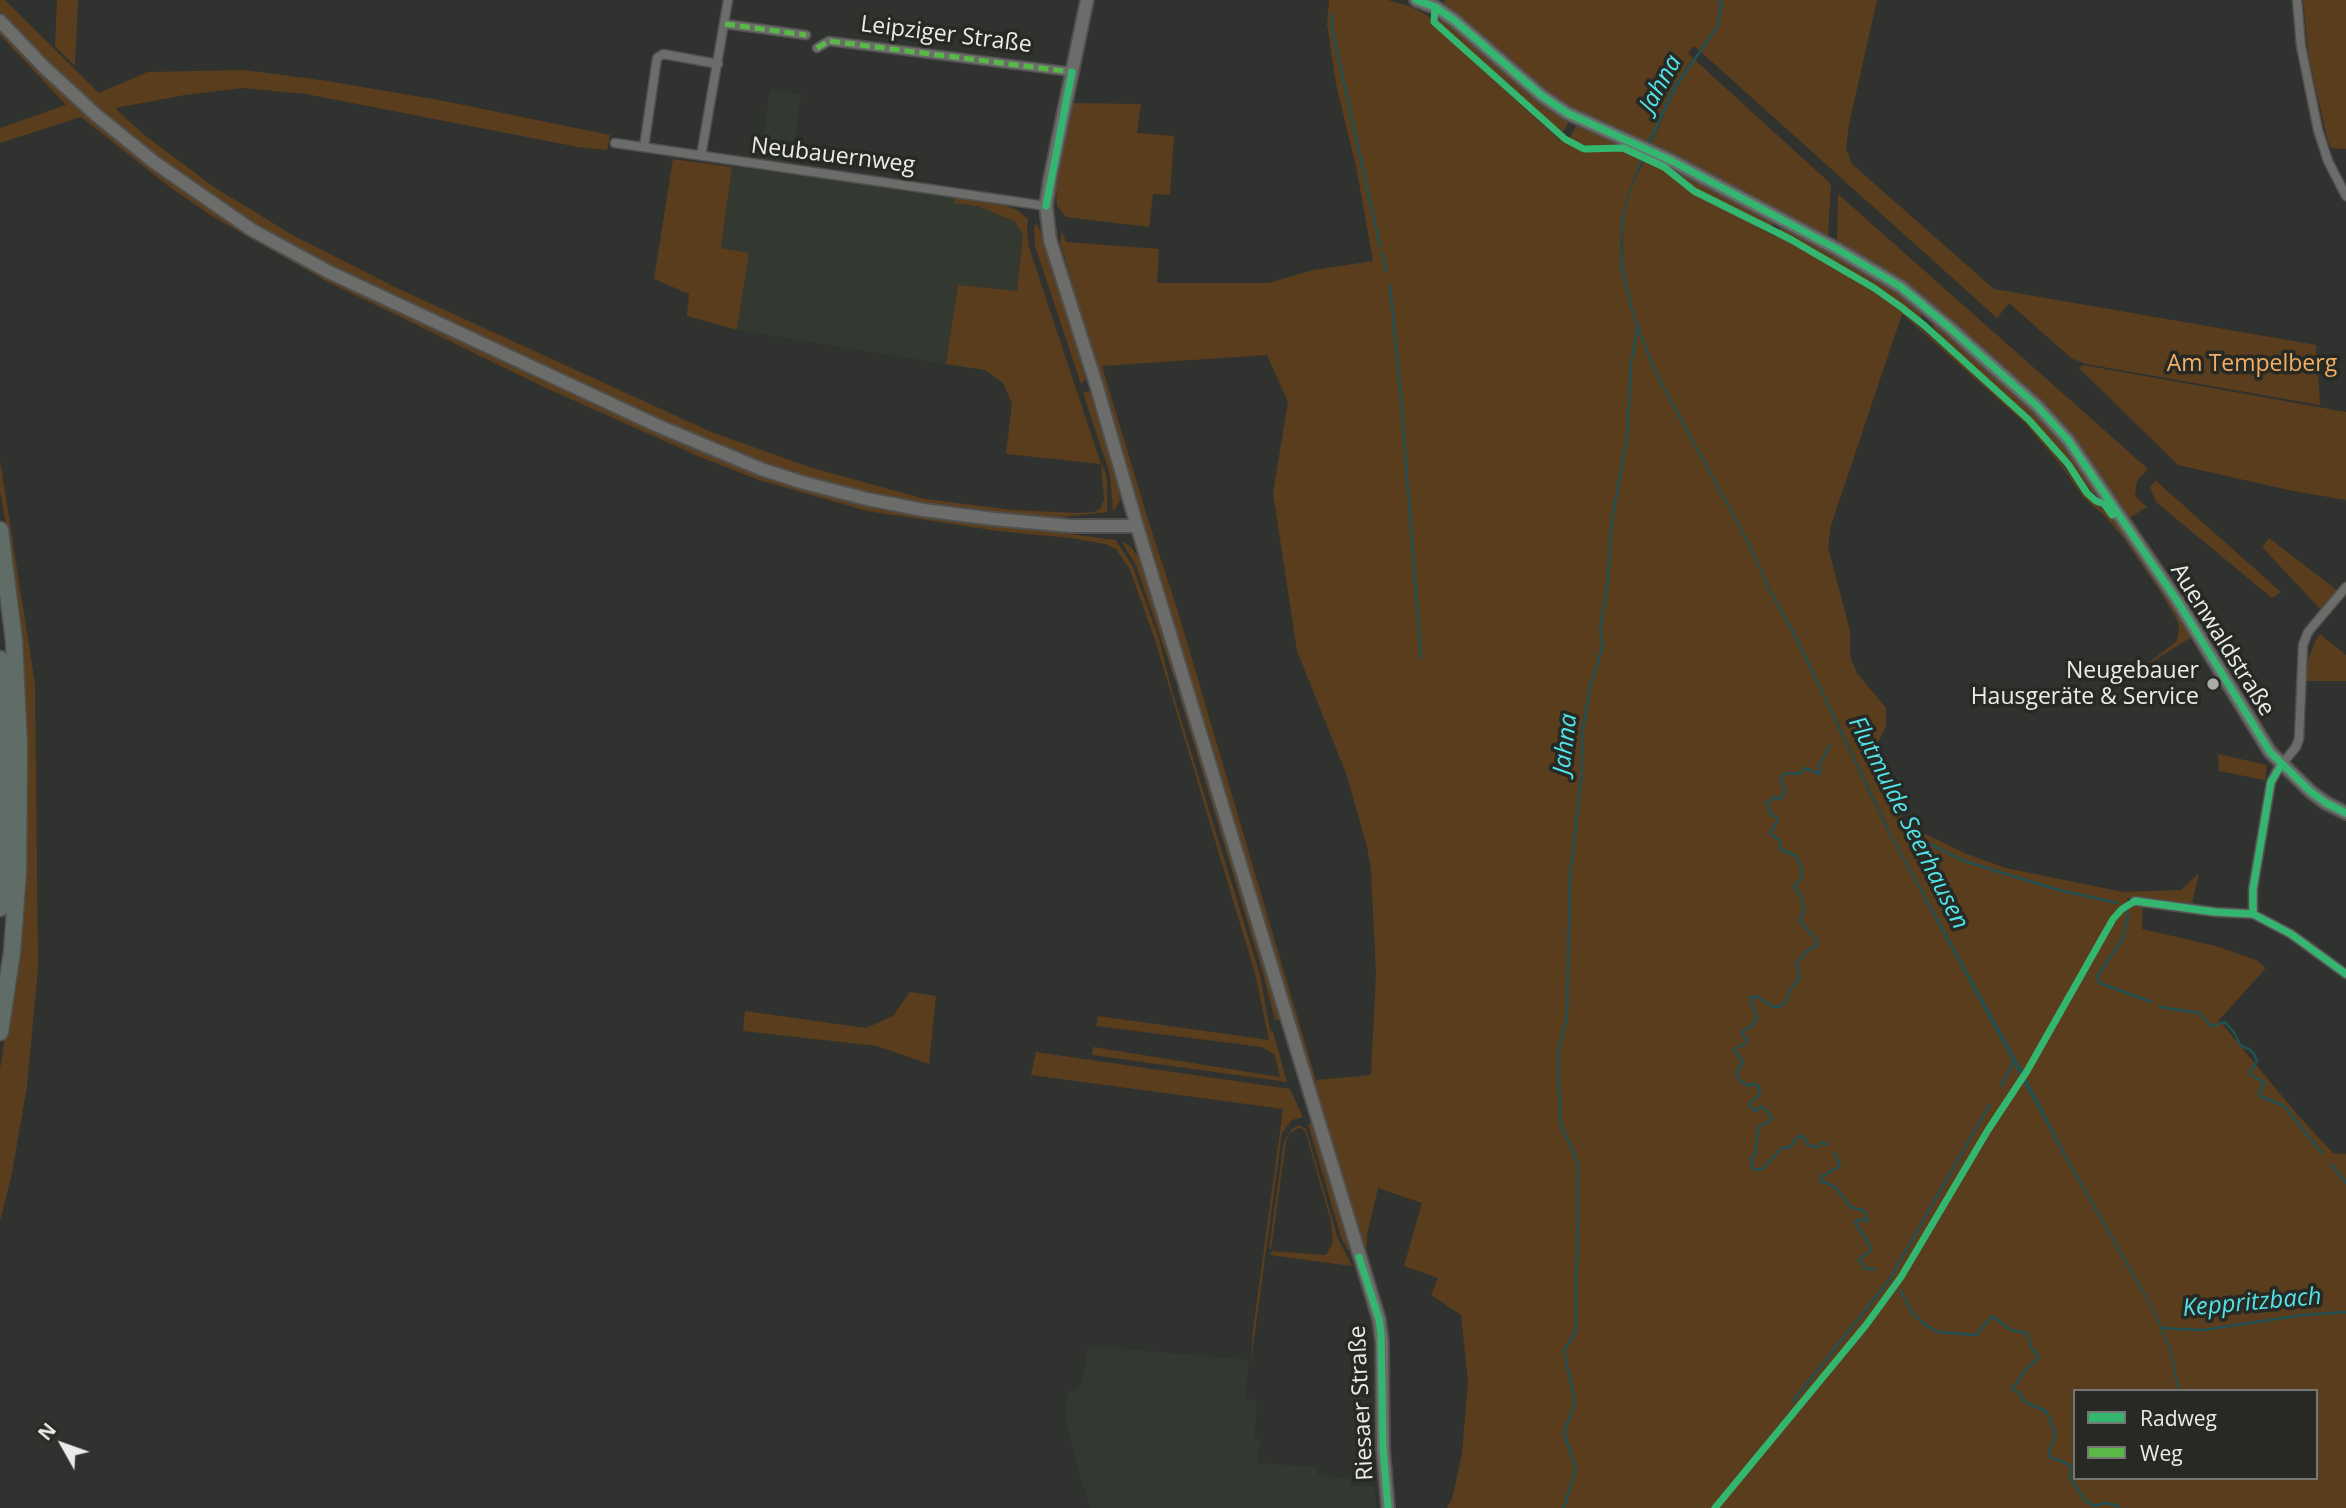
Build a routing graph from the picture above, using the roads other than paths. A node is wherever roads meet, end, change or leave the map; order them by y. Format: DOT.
graph roads {
  1 [pos="728,0"];
  2 [pos="1087,0"];
  3 [pos="1416,0"];
  4 [pos="2297,0"];
  5 [pos="0,21"];
  6 [pos="724,24"];
  7 [pos="806,35"];
  8 [pos="817,48"];
  9 [pos="718,64"];
  10 [pos="1072,72"];
  11 [pos="615,143"];
  12 [pos="644,147"];
  13 [pos="701,156"];
  14 [pos="2346,196"];
  15 [pos="1046,206"];
  16 [pos="1137,526"];
  17 [pos="0,530"];
  18 [pos="2346,587"];
  19 [pos="0,659"];
  20 [pos="2282,764"];
  21 [pos="2346,813"];
  22 [pos="2135,901"];
  23 [pos="0,908"];
  24 [pos="2253,914"];
  25 [pos="2346,974"];
  26 [pos="0,1032"];
  27 [pos="1388,1508"];
  1 -- 6 [label="street"];
  2 -- 10 [label="main road"];
  3 -- 20 [label="main road, Auenwaldstraße"];
  4 -- 14 [label="street"];
  5 -- 16 [label="main road"];
  6 -- 7 [label="street"];
  6 -- 9 [label="street"];
  8 -- 10 [label="street, Leipziger Straße"];
  9 -- 12 [label="street"];
  9 -- 13 [label="street"];
  10 -- 15 [label="main road"];
  11 -- 12 [label="street, Neubauernweg"];
  12 -- 13 [label="street, Neubauernweg"];
  13 -- 15 [label="street, Neubauernweg"];
  15 -- 16 [label="main road, Riesaer Straße"];
  16 -- 27 [label="main road, Riesaer Straße"];
  17 -- 26 [label="highway"];
  18 -- 20 [label="street, Auenwaldstraße"];
  19 -- 23 [label="highway"];
  20 -- 21 [label="main road, Auenwaldstraße"];
  20 -- 24 [label="street"];
  22 -- 24 [label="street"];
  24 -- 25 [label="street"];
}
